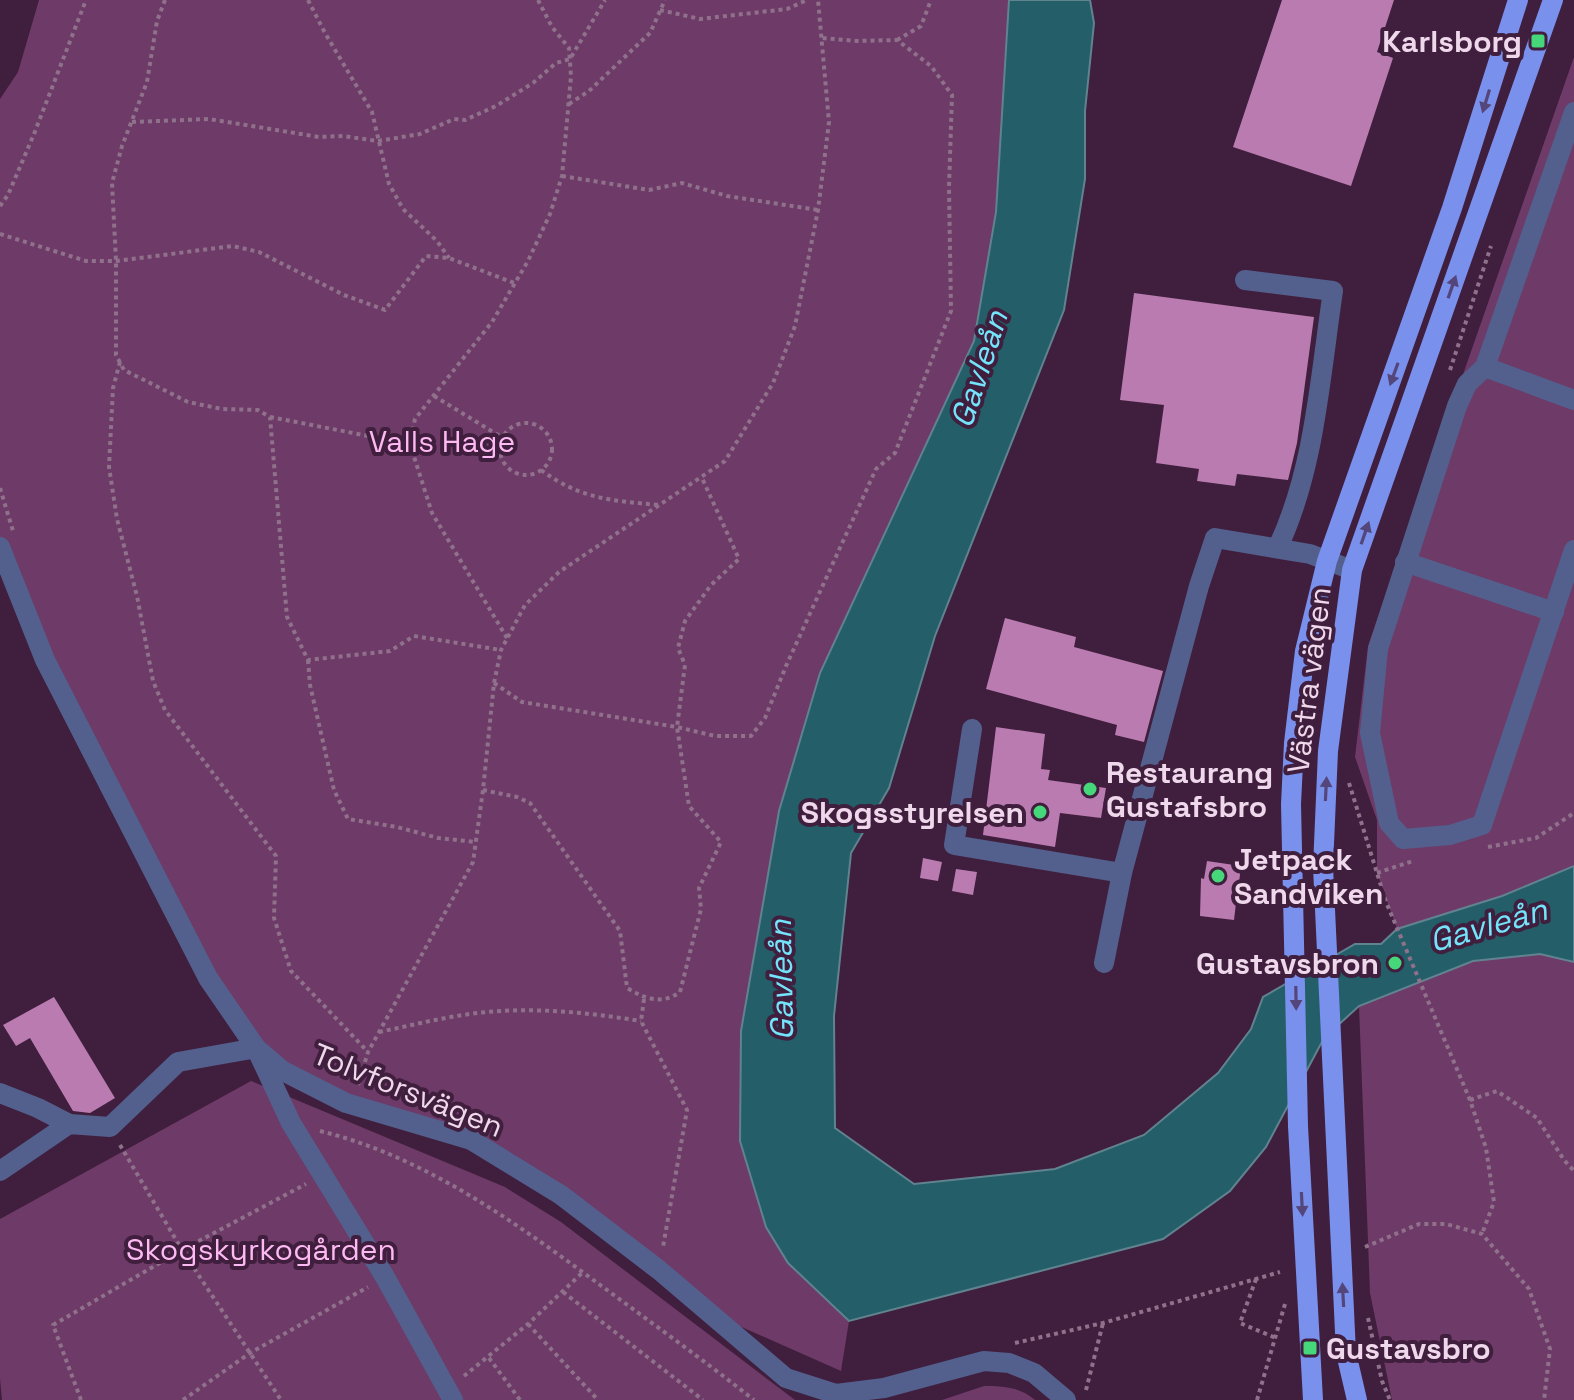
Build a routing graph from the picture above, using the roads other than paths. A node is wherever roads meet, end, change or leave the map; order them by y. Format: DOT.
graph roads {
  1 [pos="1518,0"];
  2 [pos="1553,0"];
  3 [pos="1574,112"];
  4 [pos="1245,280"];
  5 [pos="1485,367"];
  6 [pos="1574,400"];
  7 [pos="8,543"];
  8 [pos="1278,547"];
  9 [pos="1574,550"];
  10 [pos="1327,561"];
  11 [pos="1405,562"];
  12 [pos="1352,570"];
  13 [pos="1554,612"];
  14 [pos="972,729"];
  15 [pos="1122,873"];
  16 [pos="1104,963"];
  17 [pos="256,1048"];
  18 [pos="0,1093"];
  19 [pos="69,1124"];
  20 [pos="0,1171"];
  21 [pos="449,1395"];
  22 [pos="838,1397"];
  23 [pos="1066,1400"];
  24 [pos="1313,1400"];
  25 [pos="1357,1400"];
  1 -- 10 [label="main road, Västra vägen, one-way"];
  12 -- 2 [label="main road, Västra vägen, one-way"];
  3 -- 5 [label="street"];
  4 -- 8 [label="street"];
  5 -- 6 [label="street"];
  5 -- 11 [label="street"];
  7 -- 17 [label="street, Tolvforsvägen"];
  8 -- 10 [label="street"];
  8 -- 15 [label="street"];
  9 -- 13 [label="street"];
  10 -- 12 [label="street"];
  10 -- 24 [label="main road, Västra vägen, one-way"];
  11 -- 13 [label="street"];
  11 -- 13 [label="street"];
  25 -- 12 [label="main road, Västra vägen, one-way"];
  14 -- 15 [label="street"];
  15 -- 16 [label="street"];
  17 -- 19 [label="street"];
  17 -- 21 [label="street"];
  17 -- 22 [label="street, Tolvforsvägen"];
  18 -- 19 [label="street"];
  19 -- 20 [label="street"];
  22 -- 23 [label="street, Tolvforsvägen"];
}
